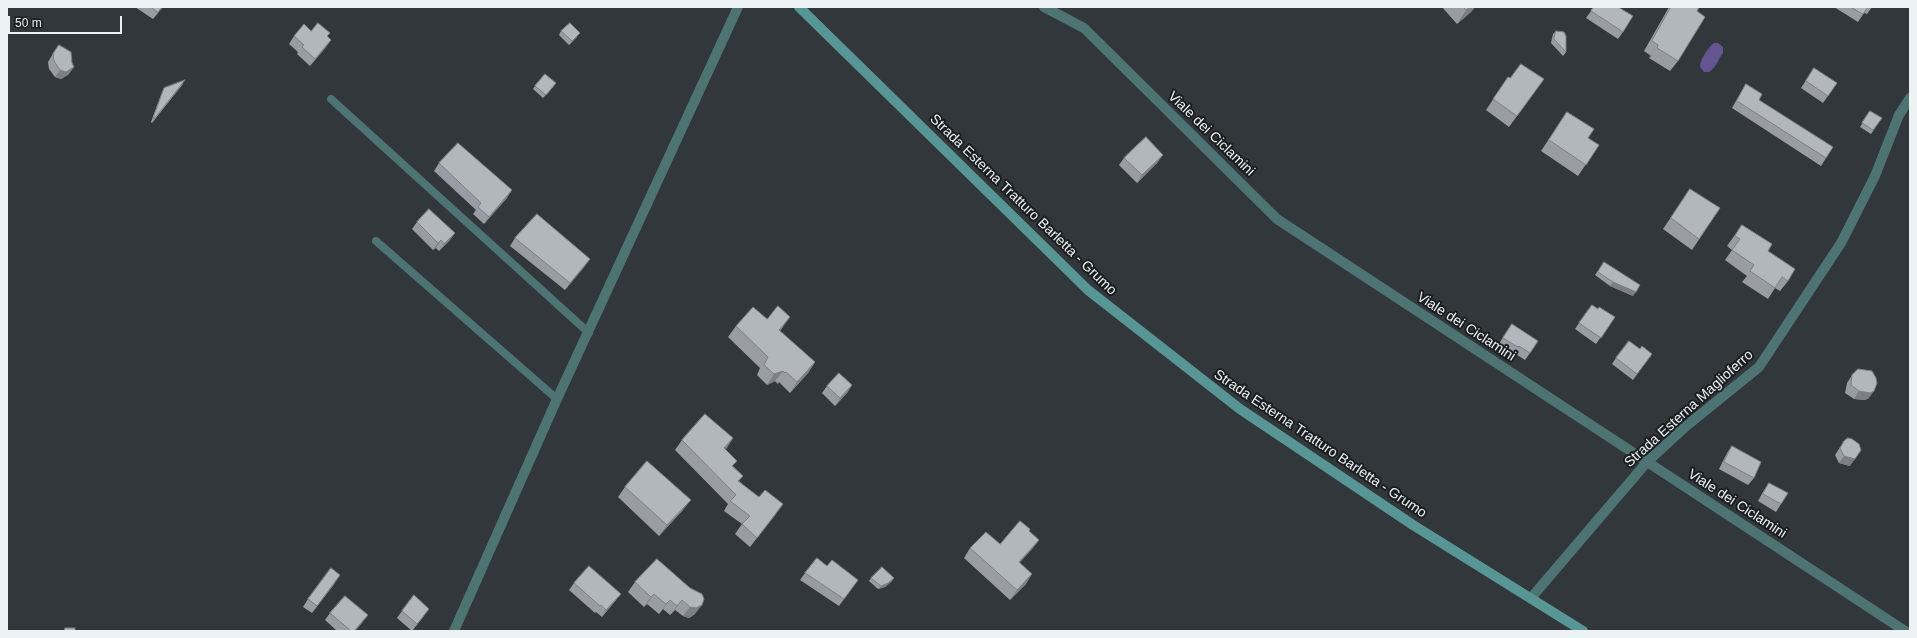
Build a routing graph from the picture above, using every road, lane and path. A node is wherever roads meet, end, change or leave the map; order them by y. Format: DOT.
graph roads {
  1 [pos="738,7"];
  2 [pos="799,7"];
  3 [pos="1044,7"];
  4 [pos="331,98"];
  5 [pos="1910,98"];
  6 [pos="376,241"];
  7 [pos="589,333"];
  8 [pos="557,399"];
  9 [pos="1647,462"];
  10 [pos="1530,598"];
  11 [pos="454,631"];
  12 [pos="1583,631"];
  13 [pos="1905,631"];
  1 -- 7 [label="street"];
  2 -- 10 [label="street, Strada Esterna Tratturo Barletta - Grumo"];
  3 -- 9 [label="street, Viale dei Ciclamini"];
  4 -- 7 [label="lane"];
  5 -- 9 [label="street, Strada Esterna Maglioferro"];
  6 -- 8 [label="lane"];
  7 -- 8 [label="street"];
  8 -- 11 [label="street"];
  9 -- 10 [label="street, Strada Esterna Maglioferro"];
  9 -- 13 [label="street, Viale dei Ciclamini"];
  10 -- 12 [label="street, Strada Esterna Tratturo Barletta - Grumo"];
}
